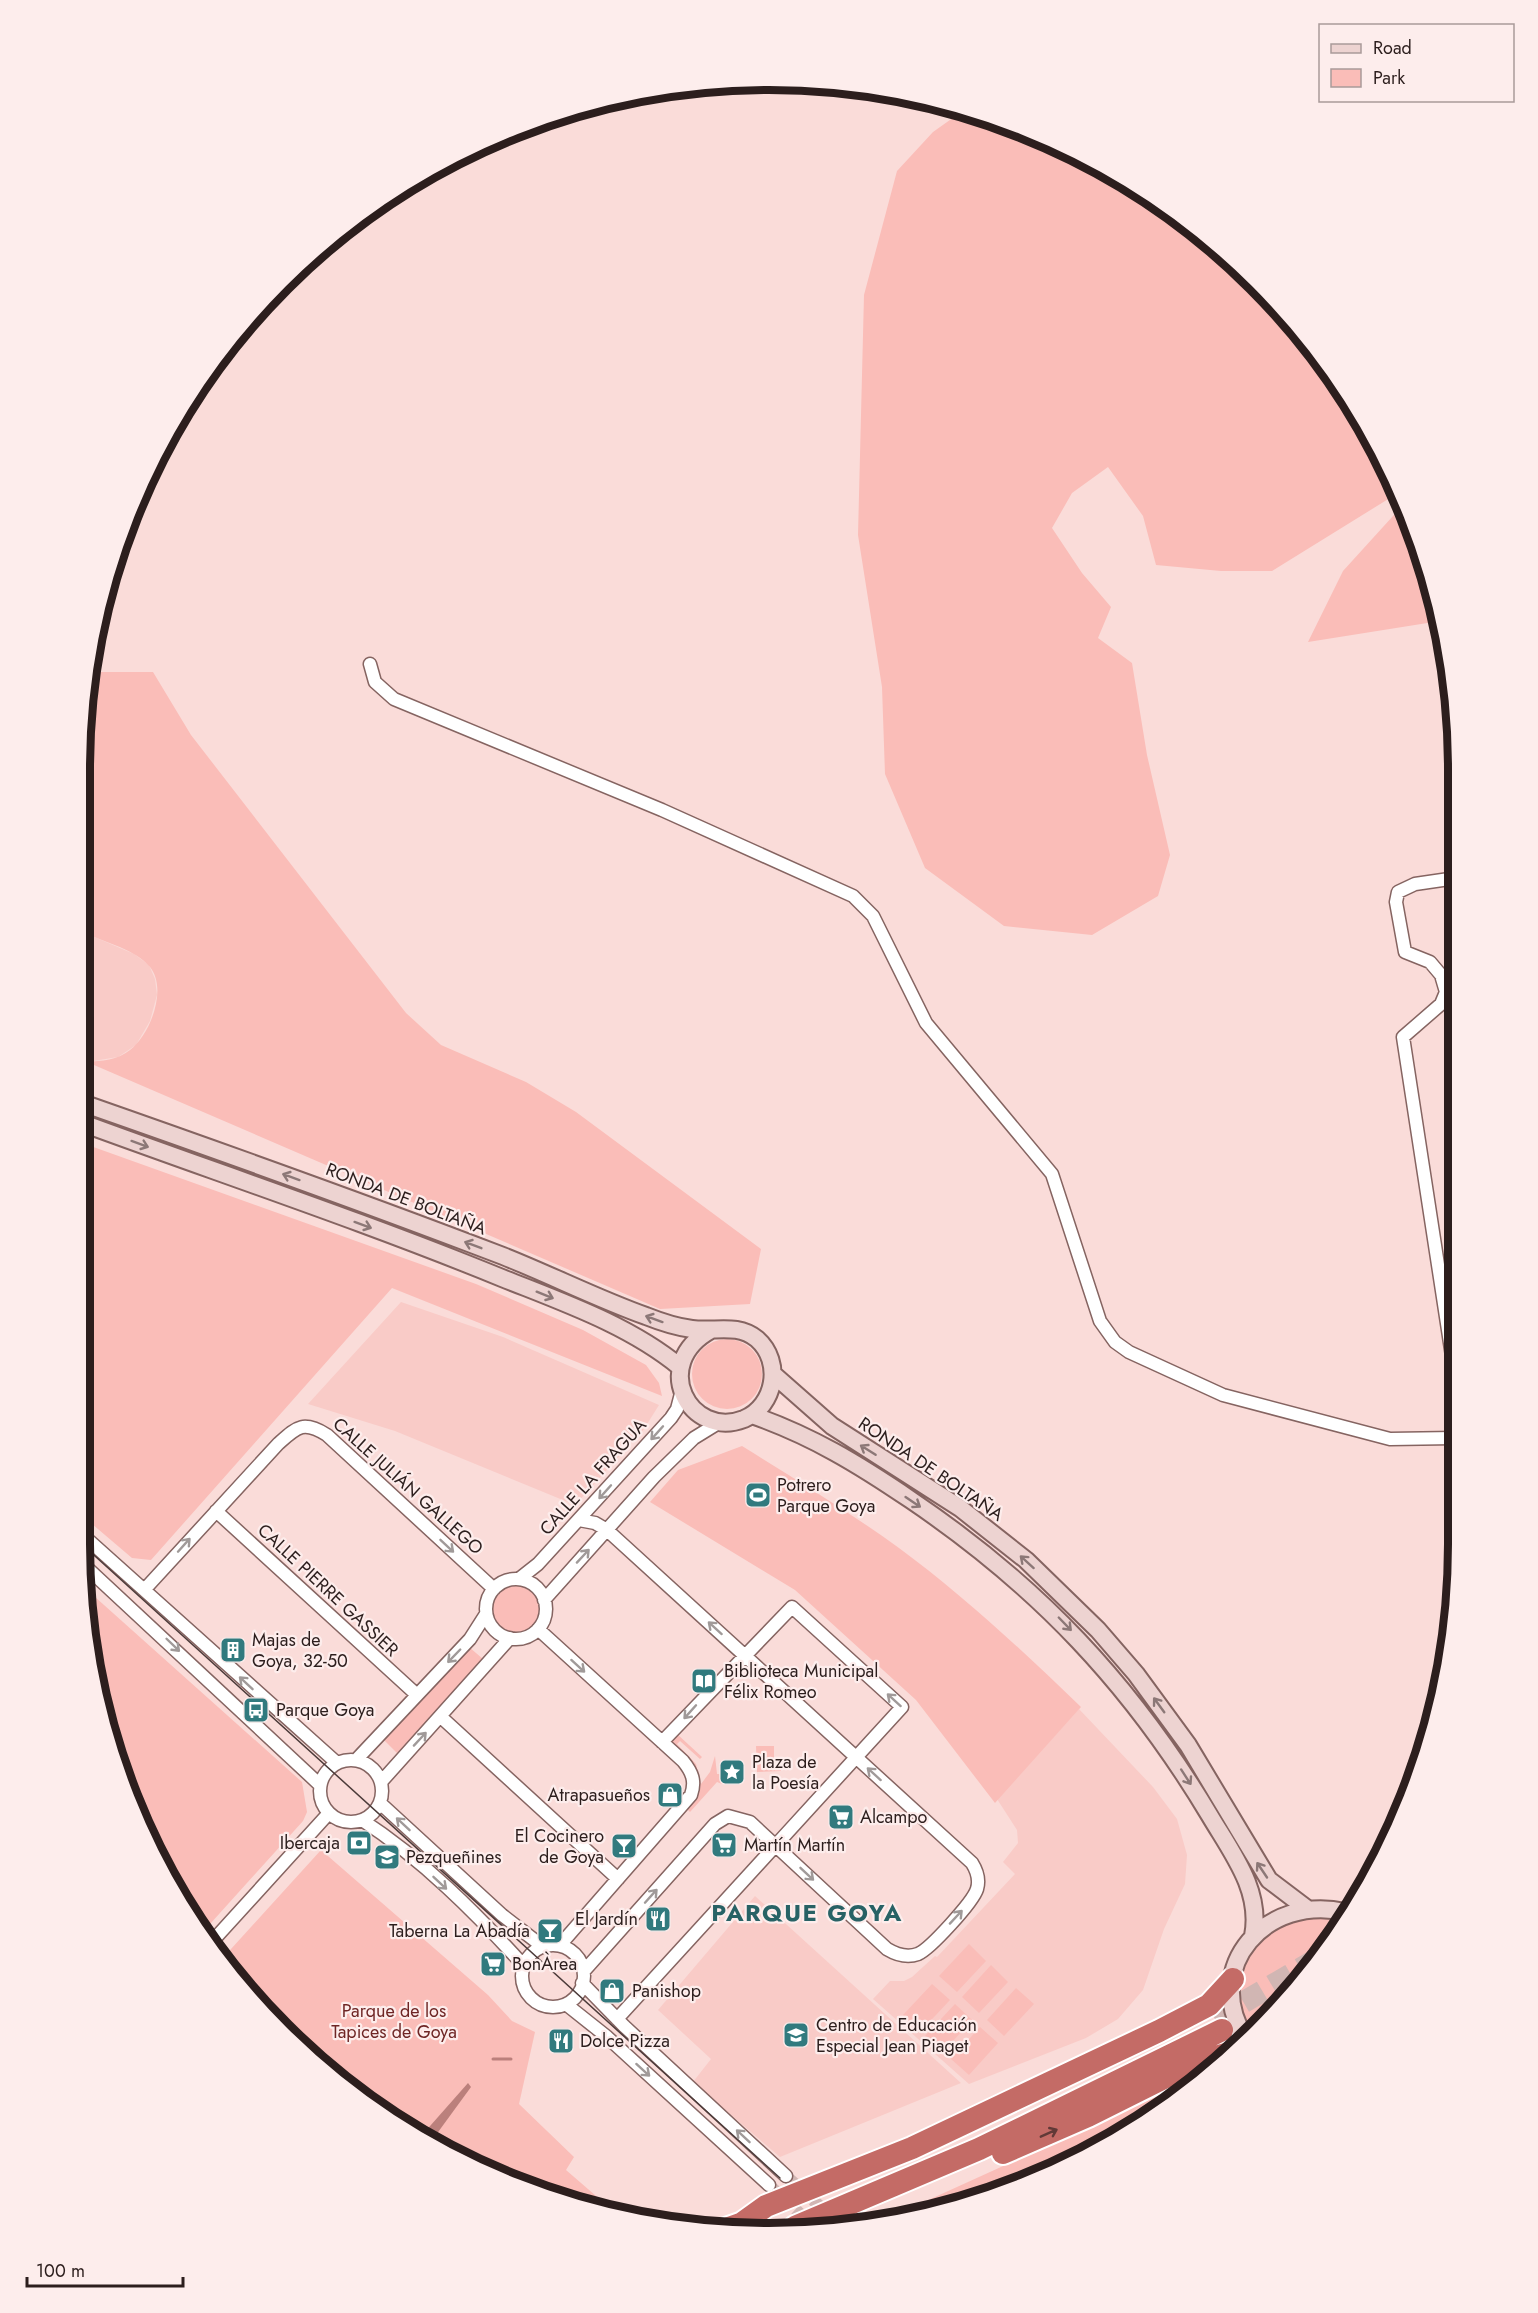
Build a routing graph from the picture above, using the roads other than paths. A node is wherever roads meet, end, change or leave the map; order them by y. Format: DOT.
graph roads {
  1 [pos="370,664"];
  2 [pos="1448,879"];
  3 [pos="90,1105"];
  4 [pos="90,1125"];
  5 [pos="711,1330"];
  6 [pos="1448,1330"];
  7 [pos="680,1367"];
  8 [pos="774,1374"];
  9 [pos="682,1390"];
  10 [pos="752,1415"];
  11 [pos="720,1422"];
  12 [pos="1448,1438"];
  13 [pos="216,1511"];
  14 [pos="579,1520"];
  15 [pos="608,1530"];
  16 [pos="90,1541"];
  17 [pos="91,1570"];
  18 [pos="519,1579"];
  19 [pos="494,1588"];
  20 [pos="145,1589"];
  21 [pos="544,1600"];
  22 [pos="486,1614"];
  23 [pos="538,1629"];
  24 [pos="510,1638"];
  25 [pos="745,1656"];
  26 [pos="417,1695"];
  27 [pos="441,1717"];
  28 [pos="662,1742"];
  29 [pos="857,1758"];
  30 [pos="356,1760"];
  31 [pos="337,1763"];
  32 [pos="381,1782"];
  33 [pos="320,1785"];
  34 [pos="380,1803"];
  35 [pos="329,1814"];
  36 [pos="362,1820"];
  37 [pos="776,1846"];
  38 [pos="618,1879"];
  39 [pos="1306,1908"];
  40 [pos="1340,1911"];
  41 [pos="1253,1936"];
  42 [pos="216,1937"];
  43 [pos="560,1945"];
  44 [pos="542,1946"];
  45 [pos="524,1965"];
  46 [pos="583,1977"];
  47 [pos="1233,1979"];
  48 [pos="567,2004"];
  49 [pos="617,2019"];
  50 [pos="1242,2031"];
  51 [pos="1213,2058"];
  52 [pos="1190,2076"];
  53 [pos="1151,2084"];
  54 [pos="786,2175"];
  55 [pos="769,2185"];
  56 [pos="838,2210"];
  57 [pos="743,2222"];
  58 [pos="745,2222"];
  59 [pos="807,2222"];
  1 -- 12 [label="street"];
  2 -- 6 [label="street"];
  5 -- 3 [label="main road, RONDA DE BOLTAÑA, one-way"];
  4 -- 7 [label="main road, one-way"];
  5 -- 7 [label="main road"];
  5 -- 8 [label="main road, RONDA DE BOLTAÑA"];
  7 -- 9 [label="main road"];
  8 -- 10 [label="main road"];
  39 -- 8 [label="main road, RONDA DE BOLTAÑA, one-way"];
  9 -- 11 [label="main road"];
  9 -- 14 [label="street, CALLE LA FRAGUA, one-way"];
  10 -- 11 [label="main road"];
  10 -- 41 [label="main road, RONDA DE BOLTAÑA, one-way"];
  11 -- 15 [label="street"];
  13 -- 19 [label="street, CALLE JULIÁN GALLEGO, one-way"];
  20 -- 13 [label="street, CALLE JULIÁN GALLEGO, one-way"];
  13 -- 26 [label="street, CALLE PIERRE GASSIER"];
  14 -- 15 [label="street"];
  14 -- 18 [label="street, CALLE LA FRAGUA"];
  21 -- 15 [label="street, one-way"];
  25 -- 15 [label="street, one-way"];
  16 -- 20 [label="street"];
  17 -- 33 [label="street, one-way"];
  18 -- 19 [label="street"];
  18 -- 21 [label="street"];
  19 -- 22 [label="street"];
  31 -- 20 [label="street, one-way"];
  21 -- 23 [label="street"];
  22 -- 24 [label="street"];
  22 -- 26 [label="street, one-way"];
  23 -- 24 [label="street"];
  23 -- 28 [label="street, one-way"];
  24 -- 27 [label="street"];
  25 -- 28 [label="street, one-way"];
  25 -- 29 [label="street"];
  29 -- 25 [label="street, one-way"];
  26 -- 30 [label="street"];
  32 -- 27 [label="street, one-way"];
  27 -- 38 [label="street"];
  28 -- 38 [label="street"];
  29 -- 37 [label="street"];
  37 -- 29 [label="street, one-way"];
  30 -- 31 [label="street"];
  30 -- 32 [label="street"];
  31 -- 33 [label="street"];
  32 -- 34 [label="street"];
  33 -- 35 [label="street"];
  34 -- 36 [label="street"];
  44 -- 34 [label="street, one-way"];
  35 -- 36 [label="street"];
  35 -- 42 [label="street"];
  36 -- 45 [label="street, one-way"];
  46 -- 37 [label="street, one-way"];
  37 -- 49 [label="street"];
  38 -- 43 [label="street"];
  39 -- 40 [label="main road"];
  39 -- 41 [label="main road"];
  41 -- 47 [label="main road"];
  43 -- 44 [label="street"];
  43 -- 46 [label="street"];
  44 -- 45 [label="street"];
  45 -- 48 [label="street"];
  46 -- 48 [label="street"];
  46 -- 49 [label="street"];
  47 -- 50 [label="main road"];
  47 -- 57 [label="highway"];
  48 -- 55 [label="street, one-way"];
  54 -- 49 [label="street, one-way"];
  51 -- 53 [label="highway"];
  52 -- 53 [label="main road"];
  56 -- 53 [label="highway, one-way"];
  56 -- 58 [label="highway"];
  56 -- 59 [label="highway"];
}
